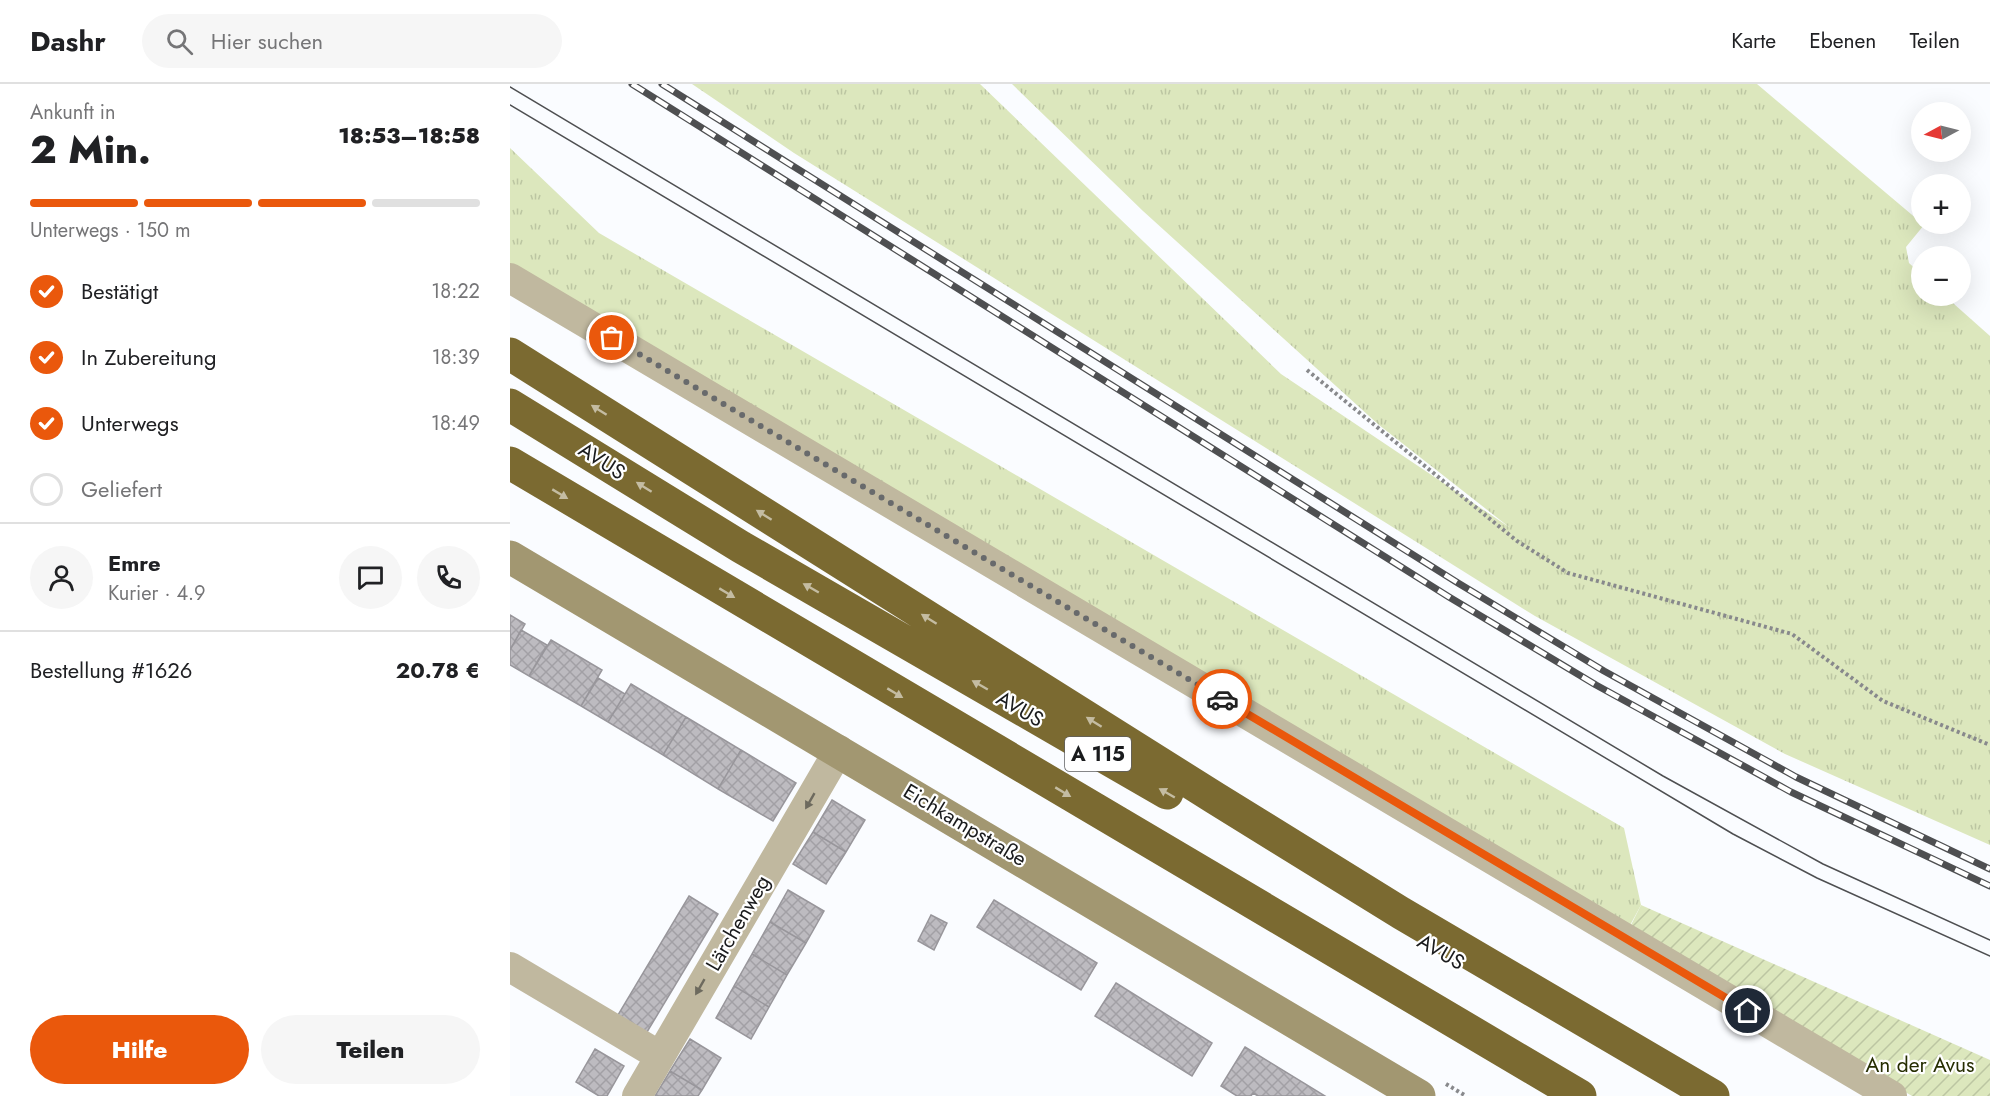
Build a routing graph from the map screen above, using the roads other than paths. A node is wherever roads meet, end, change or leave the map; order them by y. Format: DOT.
graph roads {
  1 [pos="510,278"];
  2 [pos="510,354"];
  3 [pos="510,405"];
  4 [pos="510,463"];
  5 [pos="510,557"];
  6 [pos="840,750"];
  7 [pos="510,967"];
  8 [pos="660,1056"];
  9 [pos="636,1096"];
  10 [pos="1419,1096"];
  11 [pos="1580,1096"];
  12 [pos="1690,1096"];
  13 [pos="1713,1096"];
  14 [pos="1892,1096"];
  1 -- 14 [label="street"];
  13 -- 2 [label="highway, one-way"];
  12 -- 3 [label="highway, AVUS / A 115, one-way"];
  4 -- 11 [label="highway, A 115, one-way"];
  5 -- 6 [label="street, Eichkampstraße"];
  6 -- 8 [label="street, Lärchenweg, one-way"];
  6 -- 10 [label="street, Eichkampstraße"];
  7 -- 8 [label="street"];
  8 -- 9 [label="street, Lärchenweg"];
}
